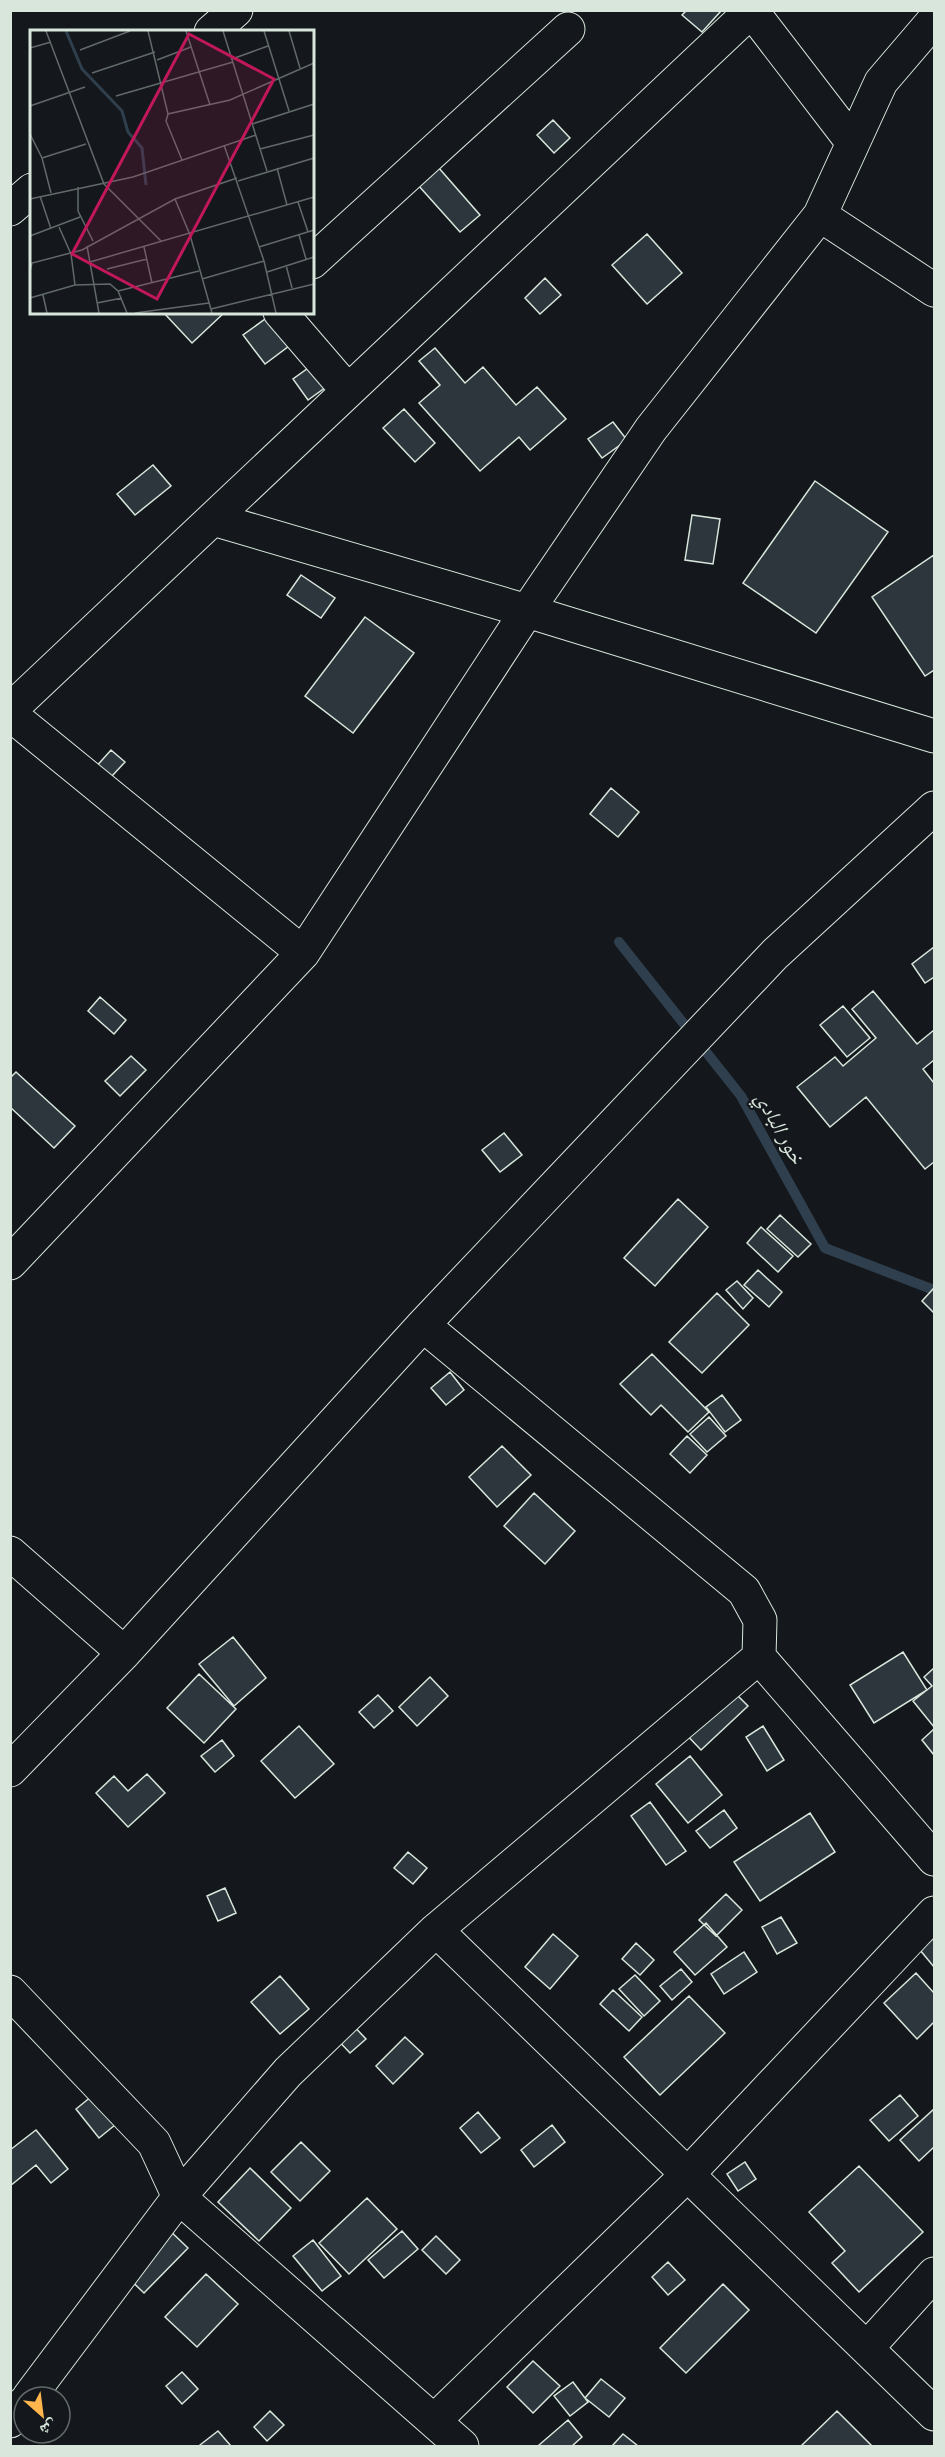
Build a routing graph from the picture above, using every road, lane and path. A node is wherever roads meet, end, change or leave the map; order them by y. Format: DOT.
graph roads {
  1 [pos="237,10"];
  2 [pos="751,11"];
  3 [pos="934,20"];
  4 [pos="568,29"];
  5 [pos="213,30"];
  6 [pos="853,143"];
  7 [pos="30,192"];
  8 [pos="10,209"];
  9 [pos="820,215"];
  10 [pos="314,260"];
  11 [pos="934,290"];
  12 [pos="282,314"];
  13 [pos="348,392"];
  14 [pos="213,519"];
  15 [pos="527,611"];
  16 [pos="10,712"];
  17 [pos="934,736"];
  18 [pos="934,808"];
  19 [pos="303,954"];
  20 [pos="10,1263"];
  21 [pos="423,1325"];
  22 [pos="10,1553"];
  23 [pos="124,1653"];
  24 [pos="759,1657"];
  25 [pos="10,1770"];
  26 [pos="934,1859"];
  27 [pos="934,1913"];
  28 [pos="436,1930"];
  29 [pos="10,1992"];
  30 [pos="688,2174"];
  31 [pos="179,2197"];
  32 [pos="934,2274"];
  33 [pos="867,2348"];
  34 [pos="38,2385"];
  35 [pos="934,2414"];
  36 [pos="449,2438"];
  1 -- 5 [label="street"];
  2 -- 6 [label="street"];
  2 -- 13 [label="street"];
  3 -- 6 [label="street"];
  4 -- 10 [label="street"];
  6 -- 9 [label="street"];
  7 -- 8 [label="street"];
  9 -- 11 [label="street"];
  9 -- 15 [label="street"];
  12 -- 13 [label="street"];
  13 -- 14 [label="street"];
  14 -- 15 [label="street"];
  14 -- 16 [label="street"];
  15 -- 17 [label="street"];
  15 -- 19 [label="street"];
  16 -- 19 [label="street"];
  18 -- 21 [label="street"];
  19 -- 20 [label="street"];
  21 -- 23 [label="street"];
  21 -- 24 [label="street"];
  22 -- 23 [label="street"];
  23 -- 25 [label="street"];
  24 -- 26 [label="street"];
  24 -- 28 [label="street"];
  27 -- 30 [label="street"];
  28 -- 30 [label="street"];
  28 -- 31 [label="street"];
  29 -- 31 [label="street"];
  30 -- 33 [label="street"];
  30 -- 36 [label="street"];
  31 -- 34 [label="street"];
  31 -- 36 [label="street"];
  32 -- 33 [label="street"];
  33 -- 35 [label="street"];
}
